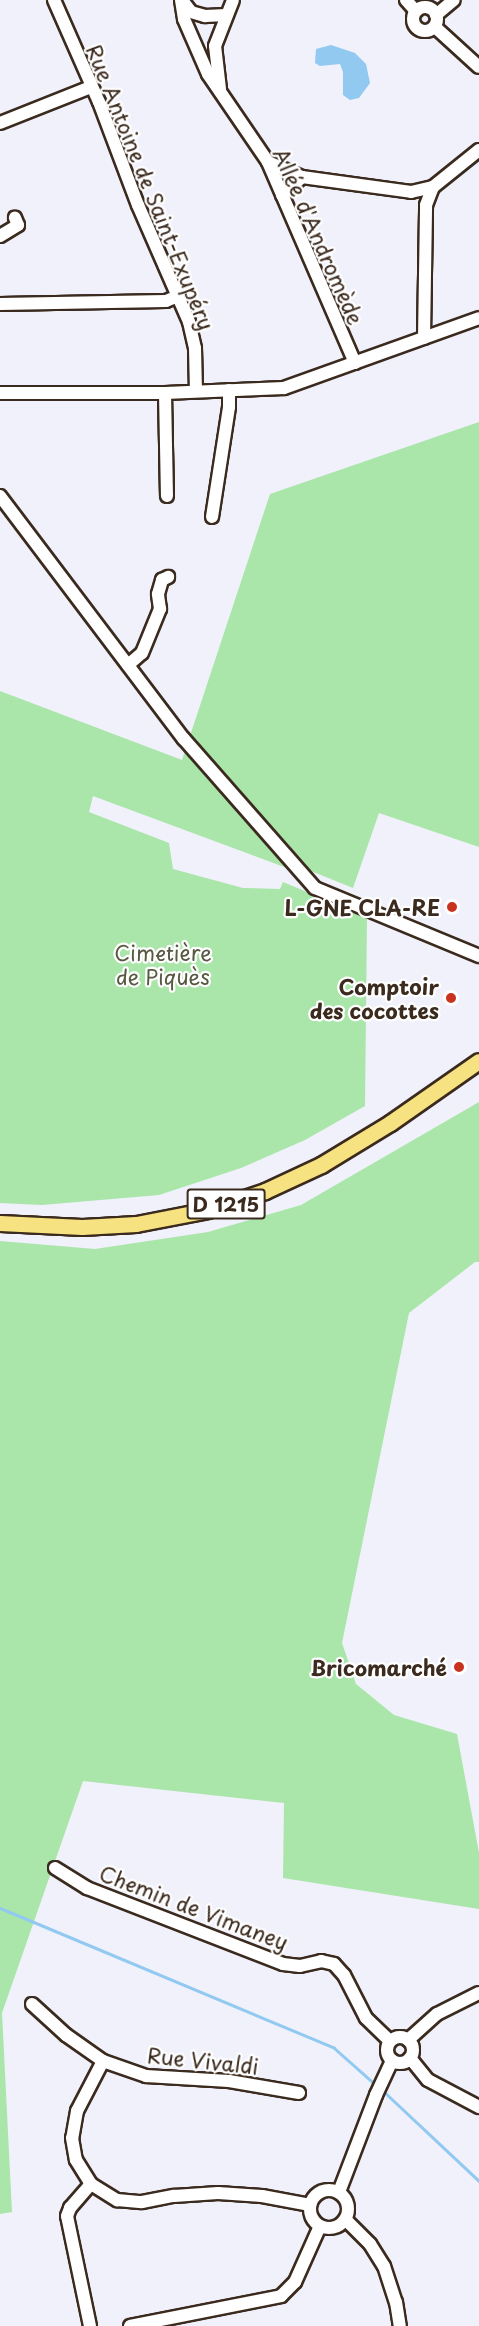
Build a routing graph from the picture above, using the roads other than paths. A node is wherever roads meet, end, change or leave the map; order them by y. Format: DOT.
graph roads {
  1 [pos="54,0"];
  2 [pos="182,0"];
  3 [pos="233,0"];
  4 [pos="406,0"];
  5 [pos="454,0"];
  6 [pos="428,12"];
  7 [pos="226,15"];
  8 [pos="479,67"];
  9 [pos="91,87"];
  10 [pos="221,93"];
  11 [pos="0,123"];
  12 [pos="479,150"];
  13 [pos="268,162"];
  14 [pos="302,177"];
  15 [pos="433,187"];
  16 [pos="411,192"];
  17 [pos="282,195"];
  18 [pos="426,205"];
  19 [pos="15,218"];
  20 [pos="0,236"];
  21 [pos="178,296"];
  22 [pos="0,304"];
  23 [pos="479,318"];
  24 [pos="424,338"];
  25 [pos="355,363"];
  26 [pos="229,390"];
  27 [pos="196,391"];
  28 [pos="0,393"];
  29 [pos="165,393"];
  30 [pos="0,496"];
  31 [pos="167,496"];
  32 [pos="212,517"];
  33 [pos="168,576"];
  34 [pos="128,665"];
  35 [pos="479,956"];
  36 [pos="479,1060"];
  37 [pos="479,1070"];
  38 [pos="428,1098"];
  39 [pos="0,1223"];
  40 [pos="54,1868"];
  41 [pos="479,1993"];
  42 [pos="32,2004"];
  43 [pos="408,2040"];
  44 [pos="390,2041"];
  45 [pos="410,2058"];
  46 [pos="103,2061"];
  47 [pos="392,2061"];
  48 [pos="299,2092"];
  49 [pos="479,2107"];
  50 [pos="91,2184"];
  51 [pos="339,2192"];
  52 [pos="310,2205"];
  53 [pos="346,2220"];
  54 [pos="320,2226"];
  55 [pos="90,2326"];
  56 [pos="130,2326"];
  57 [pos="400,2326"];
  1 -- 9 [label="street, Rue Antoine de Saint-Exupéry"];
  2 -- 7 [label="street"];
  2 -- 10 [label="street, Allée d'Andromède"];
  3 -- 7 [label="street"];
  4 -- 6 [label="street"];
  5 -- 6 [label="street"];
  6 -- 8 [label="street"];
  7 -- 10 [label="street"];
  9 -- 11 [label="street"];
  9 -- 21 [label="street, Rue Antoine de Saint-Exupéry"];
  10 -- 13 [label="street, Allée d'Andromède"];
  12 -- 15 [label="street"];
  13 -- 14 [label="street"];
  13 -- 17 [label="street, Allée d'Andromède"];
  14 -- 16 [label="street"];
  14 -- 17 [label="street"];
  15 -- 16 [label="street"];
  15 -- 18 [label="street"];
  16 -- 18 [label="street"];
  17 -- 25 [label="street, Allée d'Andromède"];
  18 -- 24 [label="street"];
  19 -- 20 [label="street"];
  21 -- 22 [label="street"];
  21 -- 27 [label="street, Rue Antoine de Saint-Exupéry"];
  23 -- 24 [label="street"];
  24 -- 25 [label="street"];
  25 -- 26 [label="street"];
  26 -- 27 [label="street"];
  26 -- 32 [label="street"];
  27 -- 29 [label="street"];
  28 -- 29 [label="street"];
  29 -- 31 [label="street"];
  30 -- 34 [label="street"];
  33 -- 34 [label="street"];
  34 -- 35 [label="street"];
  36 -- 38 [label="main road, D 1215"];
  37 -- 38 [label="main road"];
  38 -- 39 [label="main road, D 1215"];
  40 -- 44 [label="street, Chemin de Vimaney"];
  41 -- 43 [label="street"];
  42 -- 46 [label="street, Rue Vivaldi"];
  43 -- 44 [label="street"];
  43 -- 45 [label="street"];
  44 -- 47 [label="street"];
  45 -- 47 [label="street"];
  45 -- 49 [label="street"];
  46 -- 48 [label="street, Rue Vivaldi"];
  46 -- 50 [label="street"];
  47 -- 51 [label="street"];
  50 -- 52 [label="street"];
  50 -- 55 [label="street"];
  51 -- 52 [label="street"];
  51 -- 53 [label="street"];
  52 -- 54 [label="street"];
  53 -- 54 [label="street"];
  53 -- 57 [label="street"];
  54 -- 56 [label="street"];
}
